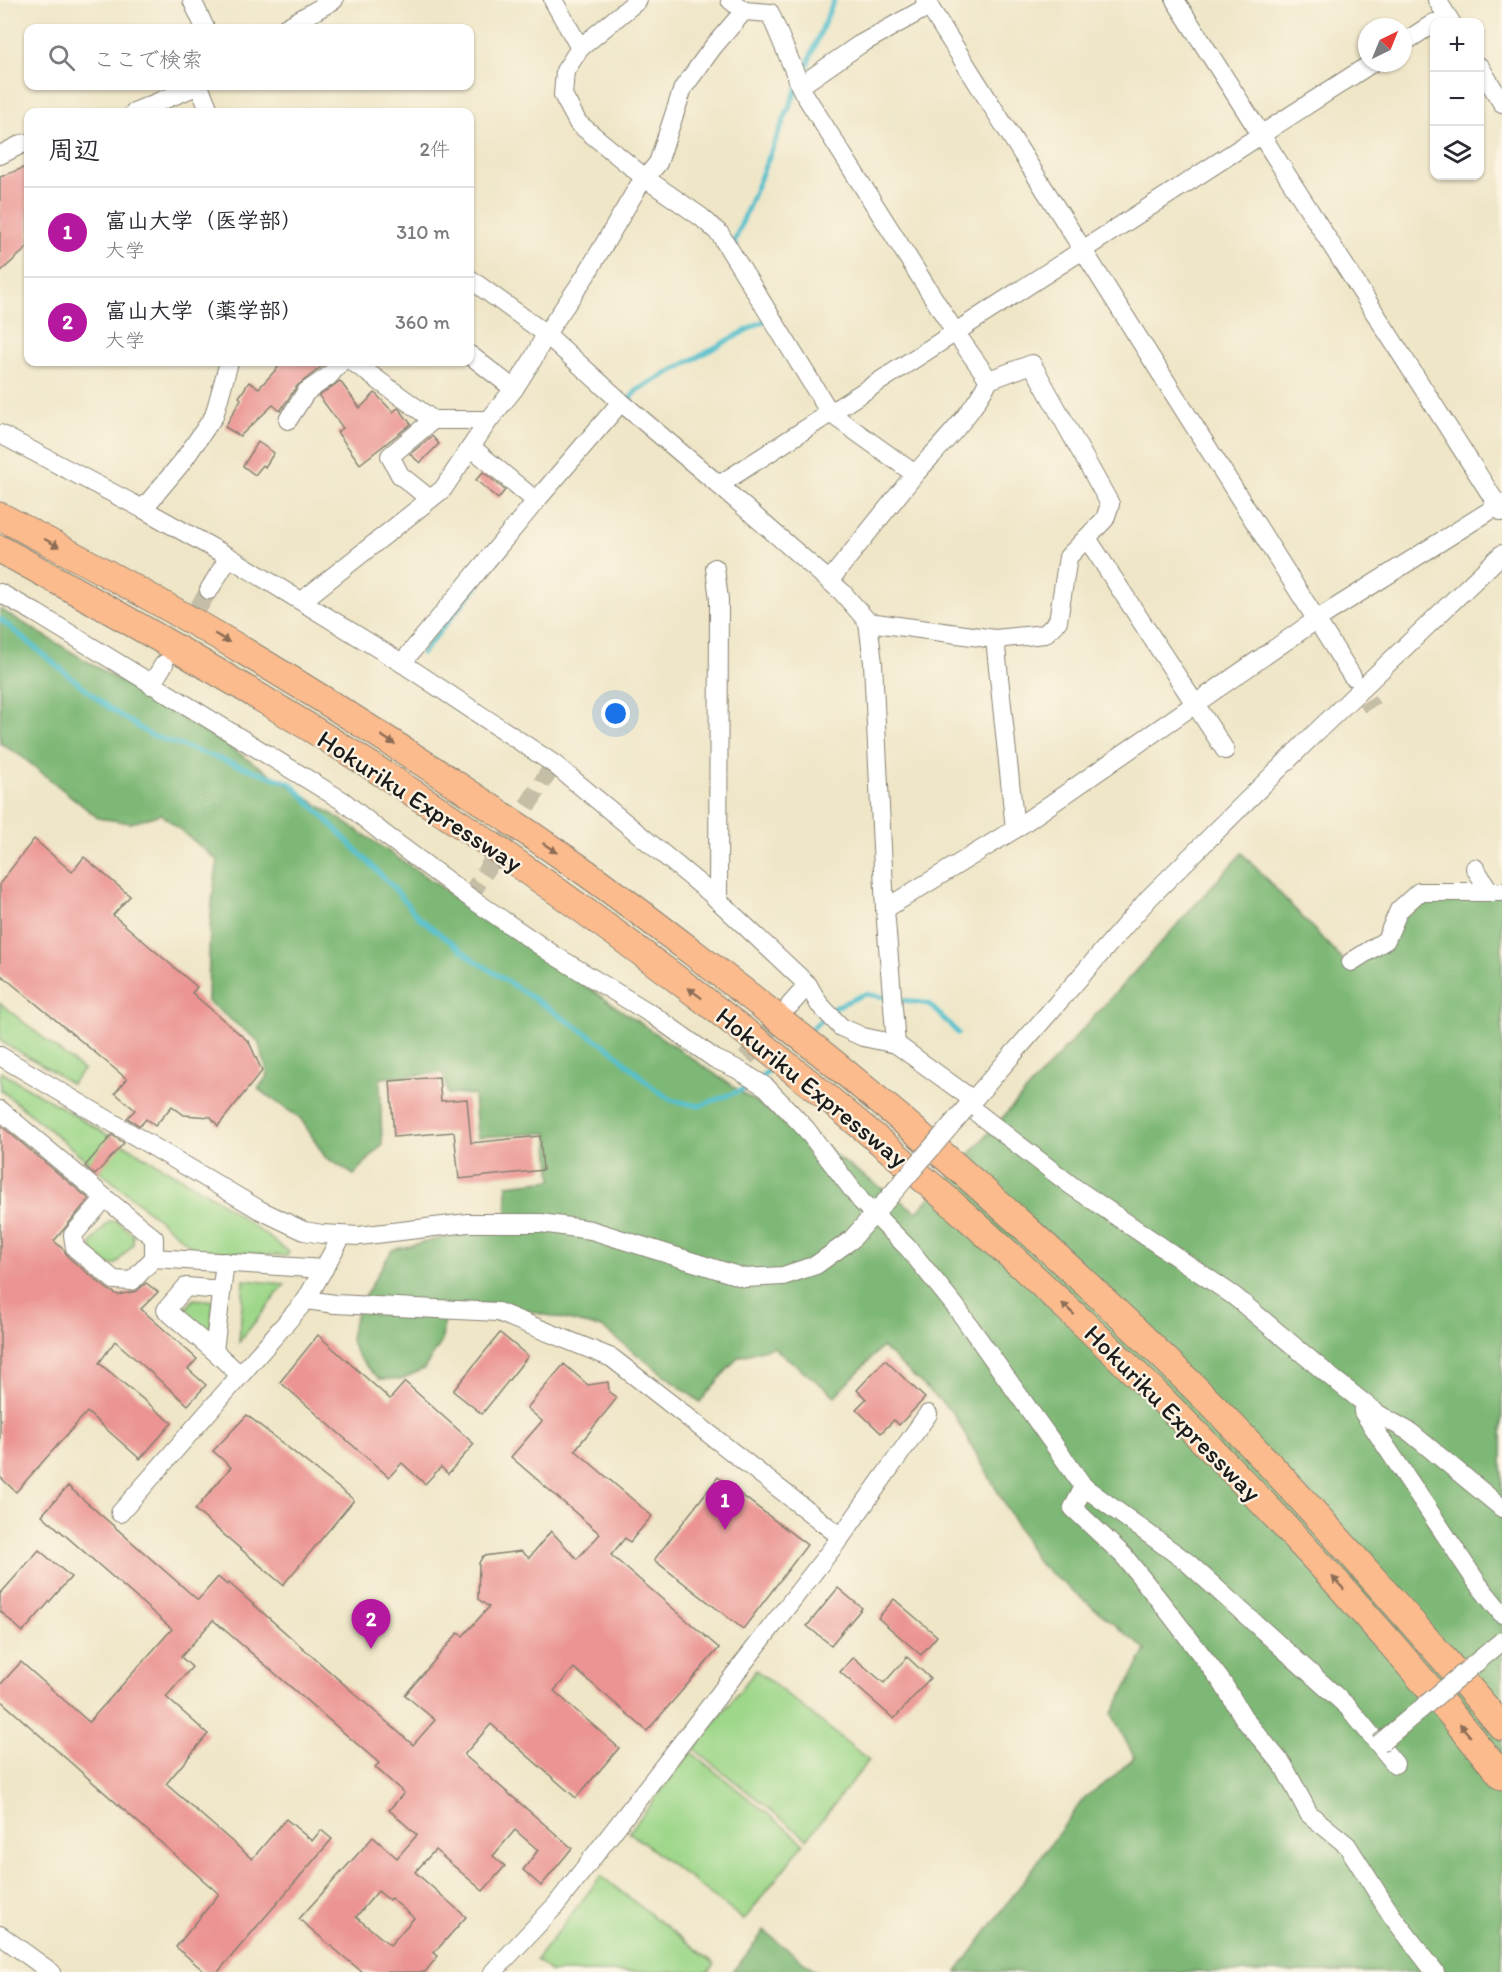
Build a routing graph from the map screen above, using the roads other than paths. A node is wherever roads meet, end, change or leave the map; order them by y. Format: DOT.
graph roads {
  1 [pos="192,0"];
  2 [pos="334,0"];
  3 [pos="553,0"];
  4 [pos="638,0"];
  5 [pos="1175,0"];
  6 [pos="927,3"];
  7 [pos="737,6"];
  8 [pos="772,7"];
  9 [pos="1441,17"];
  10 [pos="203,24"];
  11 [pos="292,24"];
  12 [pos="1412,37"];
  13 [pos="580,48"];
  14 [pos="1358,72"];
  15 [pos="1482,72"];
  16 [pos="800,86"];
  17 [pos="188,90"];
  18 [pos="200,90"];
  19 [pos="1502,103"];
  20 [pos="144,108"];
  21 [pos="208,108"];
  22 [pos="1261,135"];
  23 [pos="24,144"];
  24 [pos="0,155"];
  25 [pos="645,178"];
  26 [pos="1083,250"];
  27 [pos="474,282"];
  28 [pos="955,332"];
  29 [pos="546,334"];
  30 [pos="474,358"];
  31 [pos="228,366"];
  32 [pos="338,366"];
  33 [pos="358,366"];
  34 [pos="989,380"];
  35 [pos="514,389"];
  36 [pos="621,402"];
  37 [pos="830,413"];
  38 [pos="288,420"];
  39 [pos="432,420"];
  40 [pos="489,420"];
  41 [pos="0,434"];
  42 [pos="471,447"];
  43 [pos="915,474"];
  44 [pos="719,485"];
  45 [pos="430,500"];
  46 [pos="536,501"];
  47 [pos="1501,507"];
  48 [pos="143,509"];
  49 [pos="0,516"];
  50 [pos="1087,538"];
  51 [pos="0,549"];
  52 [pos="1502,554"];
  53 [pos="229,557"];
  54 [pos="715,568"];
  55 [pos="829,581"];
  56 [pos="209,590"];
  57 [pos="0,593"];
  58 [pos="302,601"];
  59 [pos="1316,620"];
  60 [pos="868,622"];
  61 [pos="995,639"];
  62 [pos="402,663"];
  63 [pos="164,664"];
  64 [pos="1352,676"];
  65 [pos="152,685"];
  66 [pos="1196,703"];
  67 [pos="1225,750"];
  68 [pos="1015,829"];
  69 [pos="1475,868"];
  70 [pos="1496,892"];
  71 [pos="718,900"];
  72 [pos="885,909"];
  73 [pos="1351,962"];
  74 [pos="808,984"];
  75 [pos="790,1005"];
  76 [pos="896,1044"];
  77 [pos="0,1056"];
  78 [pos="968,1105"];
  79 [pos="0,1110"];
  80 [pos="105,1198"];
  81 [pos="879,1209"];
  82 [pos="342,1236"];
  83 [pos="154,1258"];
  84 [pos="225,1263"];
  85 [pos="324,1269"];
  86 [pos="221,1290"];
  87 [pos="306,1300"];
  88 [pos="214,1352"];
  89 [pos="240,1375"];
  90 [pos="1363,1412"];
  91 [pos="928,1414"];
  92 [pos="1084,1487"];
  93 [pos="1502,1508"];
  94 [pos="120,1513"];
  95 [pos="840,1537"];
  96 [pos="1502,1614"];
  97 [pos="1502,1641"];
  98 [pos="1502,1727"];
  99 [pos="1379,1744"];
  100 [pos="1395,1764"];
  101 [pos="1502,1776"];
  102 [pos="0,1935"];
  103 [pos="51,1972"];
  104 [pos="493,1972"];
  105 [pos="1435,1972"];
  1 -- 10 [label="street"];
  2 -- 11 [label="street"];
  3 -- 13 [label="street"];
  4 -- 13 [label="street"];
  5 -- 22 [label="street"];
  6 -- 16 [label="street"];
  6 -- 26 [label="street"];
  7 -- 8 [label="street"];
  7 -- 25 [label="street"];
  8 -- 16 [label="street"];
  9 -- 12 [label="street"];
  13 -- 25 [label="street"];
  14 -- 22 [label="street"];
  15 -- 19 [label="street"];
  16 -- 28 [label="street"];
  17 -- 20 [label="street"];
  18 -- 21 [label="street"];
  22 -- 26 [label="street"];
  22 -- 47 [label="street"];
  23 -- 24 [label="street"];
  25 -- 29 [label="street"];
  25 -- 37 [label="street"];
  26 -- 28 [label="street"];
  26 -- 59 [label="street"];
  27 -- 29 [label="street"];
  28 -- 34 [label="street"];
  28 -- 37 [label="street"];
  29 -- 35 [label="street"];
  29 -- 36 [label="street"];
  30 -- 35 [label="street"];
  31 -- 48 [label="street"];
  32 -- 38 [label="street"];
  33 -- 39 [label="street"];
  34 -- 43 [label="street"];
  34 -- 50 [label="street"];
  35 -- 40 [label="street"];
  36 -- 44 [label="street"];
  36 -- 46 [label="street"];
  37 -- 43 [label="street"];
  37 -- 44 [label="street"];
  39 -- 40 [label="street"];
  39 -- 45 [label="street"];
  40 -- 42 [label="street"];
  41 -- 48 [label="street"];
  42 -- 45 [label="street"];
  42 -- 46 [label="street"];
  43 -- 55 [label="street"];
  44 -- 55 [label="street"];
  45 -- 58 [label="street"];
  46 -- 62 [label="street"];
  47 -- 59 [label="street"];
  48 -- 53 [label="street"];
  49 -- 98 [label="highway, Hokuriku Expressway, one-way"];
  50 -- 61 [label="street"];
  50 -- 66 [label="street"];
  101 -- 51 [label="highway, Hokuriku Expressway, one-way"];
  52 -- 78 [label="street"];
  53 -- 56 [label="street"];
  53 -- 58 [label="street"];
  54 -- 71 [label="street"];
  55 -- 60 [label="street"];
  57 -- 65 [label="street"];
  58 -- 62 [label="street"];
  59 -- 64 [label="street"];
  59 -- 66 [label="street"];
  60 -- 61 [label="street"];
  60 -- 72 [label="street"];
  61 -- 68 [label="street"];
  62 -- 71 [label="street"];
  63 -- 65 [label="street"];
  65 -- 81 [label="street"];
  66 -- 67 [label="street"];
  66 -- 68 [label="street"];
  68 -- 72 [label="street"];
  69 -- 70 [label="street"];
  70 -- 73 [label="street"];
  71 -- 74 [label="street"];
  72 -- 76 [label="street"];
  74 -- 75 [label="street"];
  74 -- 76 [label="street"];
  76 -- 78 [label="street"];
  77 -- 82 [label="street"];
  78 -- 81 [label="street, bridge"];
  78 -- 93 [label="street"];
  79 -- 80 [label="street"];
  80 -- 83 [label="street"];
  80 -- 83 [label="street"];
  81 -- 82 [label="street"];
  81 -- 92 [label="street"];
  82 -- 85 [label="street"];
  83 -- 84 [label="street"];
  84 -- 85 [label="street"];
  84 -- 86 [label="street"];
  85 -- 87 [label="street"];
  86 -- 88 [label="street"];
  86 -- 88 [label="street"];
  87 -- 89 [label="street"];
  87 -- 95 [label="street"];
  88 -- 89 [label="street"];
  89 -- 94 [label="street"];
  90 -- 96 [label="street"];
  91 -- 95 [label="street"];
  92 -- 99 [label="street"];
  92 -- 105 [label="street"];
  95 -- 104 [label="street"];
  97 -- 99 [label="street, bridge"];
  99 -- 100 [label="street"];
  102 -- 103 [label="street"];
}
